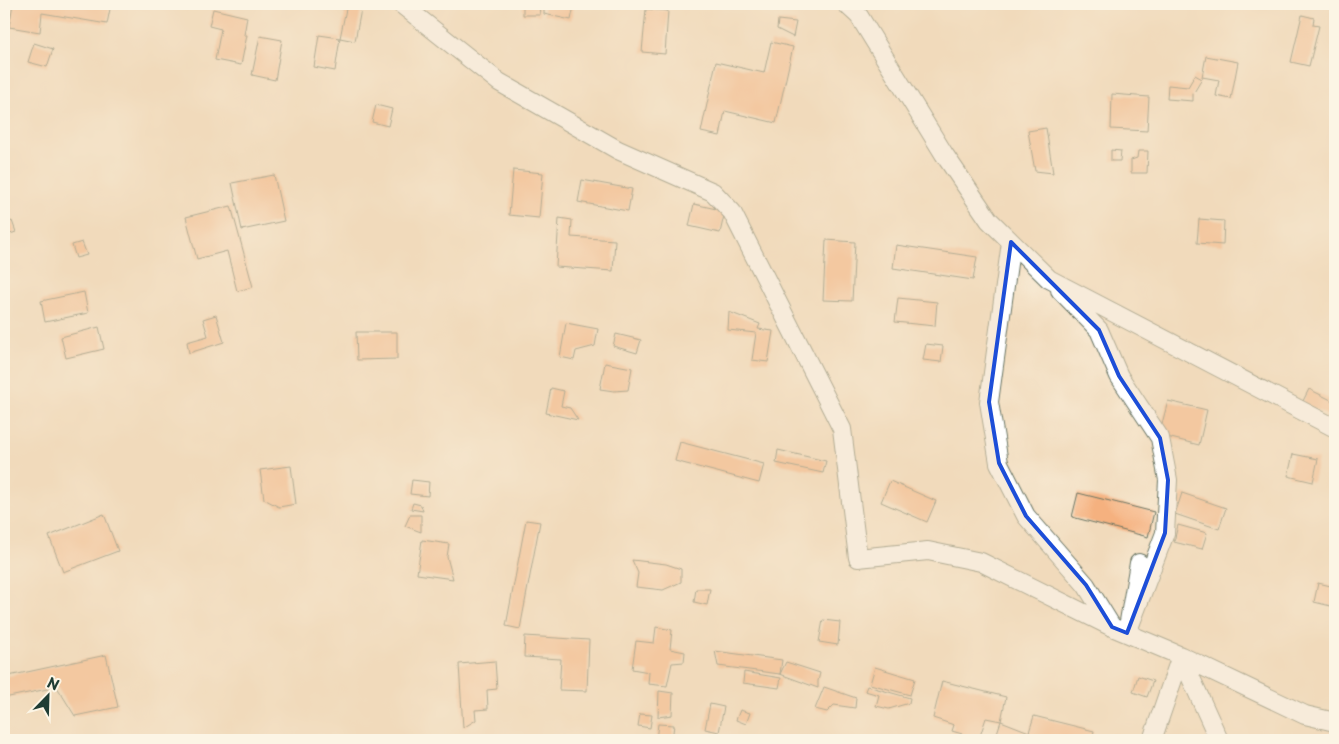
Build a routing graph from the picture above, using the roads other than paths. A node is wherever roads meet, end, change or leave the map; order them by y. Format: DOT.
graph roads {
  1 [pos="400,4"];
  2 [pos="846,4"];
  3 [pos="1011,242"];
  4 [pos="1049,279"];
  5 [pos="1335,428"];
  6 [pos="1139,563"];
  7 [pos="1119,630"];
  8 [pos="1180,656"];
  9 [pos="1335,722"];
  10 [pos="1152,740"];
  11 [pos="1219,740"];
  1 -- 7 [label="street"];
  2 -- 3 [label="street"];
  3 -- 4 [label="street"];
  3 -- 7 [label="street"];
  4 -- 5 [label="street"];
  4 -- 7 [label="street"];
  6 -- 7 [label="street"];
  7 -- 8 [label="street"];
  8 -- 9 [label="street"];
  8 -- 10 [label="street"];
  8 -- 11 [label="street"];
}
